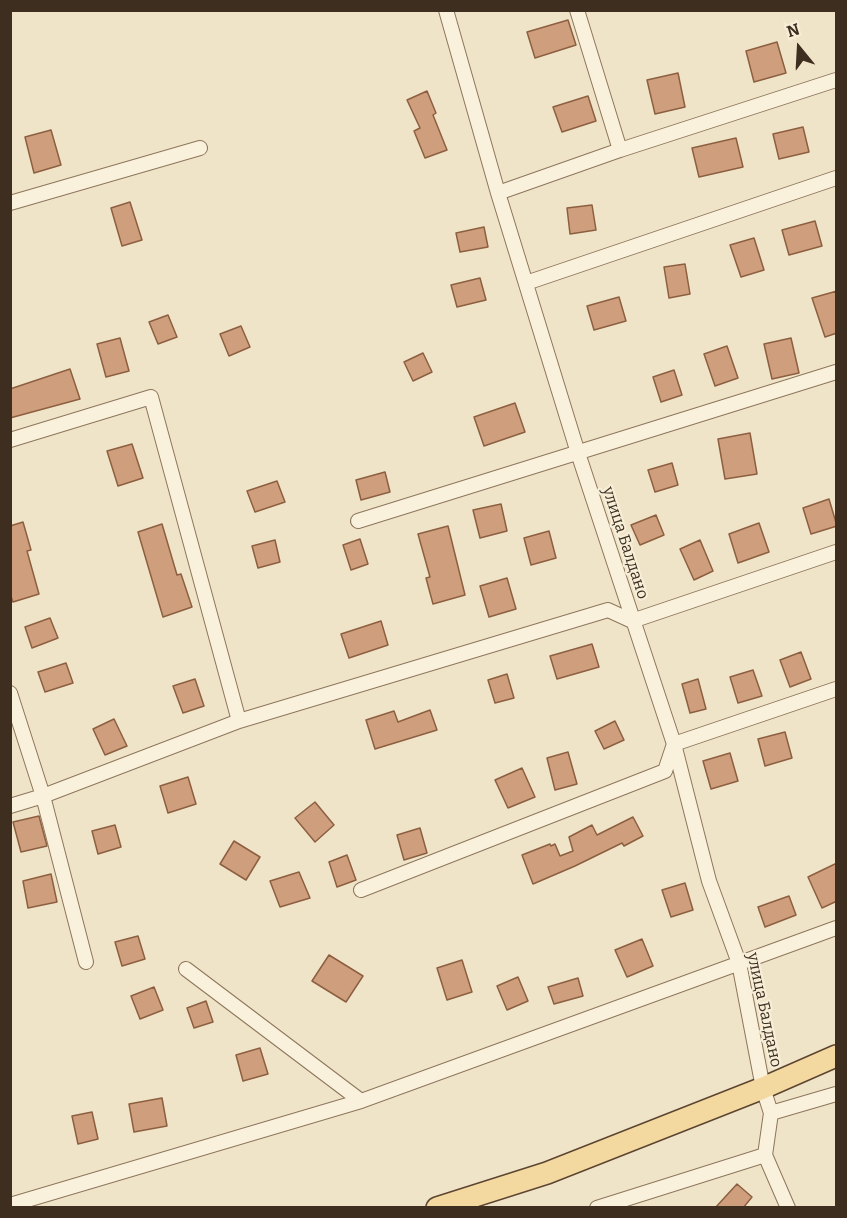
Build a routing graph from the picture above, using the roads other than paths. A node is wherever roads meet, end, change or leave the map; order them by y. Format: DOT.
graph roads {
  1 [pos="446,10"];
  2 [pos="577,10"];
  3 [pos="837,80"];
  4 [pos="200,148"];
  5 [pos="621,150"];
  6 [pos="837,178"];
  7 [pos="498,194"];
  8 [pos="10,203"];
  9 [pos="526,283"];
  10 [pos="837,372"];
  11 [pos="10,440"];
  12 [pos="578,453"];
  13 [pos="358,521"];
  14 [pos="837,552"];
  15 [pos="633,621"];
  16 [pos="837,689"];
  17 [pos="10,693"];
  18 [pos="239,721"];
  19 [pos="674,744"];
  20 [pos="43,796"];
  21 [pos="10,806"];
  22 [pos="362,890"];
  23 [pos="837,928"];
  24 [pos="86,962"];
  25 [pos="739,963"];
  26 [pos="186,969"];
  27 [pos="837,1056"];
  28 [pos="763,1088"];
  29 [pos="837,1094"];
  30 [pos="361,1101"];
  31 [pos="771,1113"];
  32 [pos="765,1155"];
  33 [pos="10,1204"];
  34 [pos="437,1208"];
  35 [pos="597,1208"];
  36 [pos="788,1208"];
  1 -- 7 [label="street, улица Балдано"];
  2 -- 5 [label="street"];
  3 -- 5 [label="street"];
  4 -- 8 [label="street"];
  5 -- 7 [label="street"];
  6 -- 9 [label="street"];
  7 -- 9 [label="street, улица Балдано"];
  9 -- 12 [label="street, улица Балдано"];
  10 -- 12 [label="street"];
  11 -- 18 [label="street"];
  12 -- 13 [label="street"];
  12 -- 15 [label="street, улица Балдано"];
  14 -- 15 [label="street"];
  15 -- 18 [label="street"];
  15 -- 19 [label="street, улица Балдано"];
  16 -- 19 [label="street"];
  17 -- 20 [label="street"];
  18 -- 20 [label="street"];
  19 -- 22 [label="street"];
  19 -- 25 [label="street, улица Балдано"];
  20 -- 21 [label="street"];
  20 -- 24 [label="street"];
  23 -- 25 [label="street"];
  25 -- 28 [label="street, улица Балдано"];
  25 -- 30 [label="street"];
  26 -- 30 [label="street"];
  27 -- 28 [label="main road"];
  28 -- 31 [label="street, улица Балдано"];
  28 -- 34 [label="main road"];
  29 -- 31 [label="street"];
  30 -- 33 [label="street"];
  31 -- 32 [label="street"];
  32 -- 35 [label="street"];
  32 -- 36 [label="street"];
}
